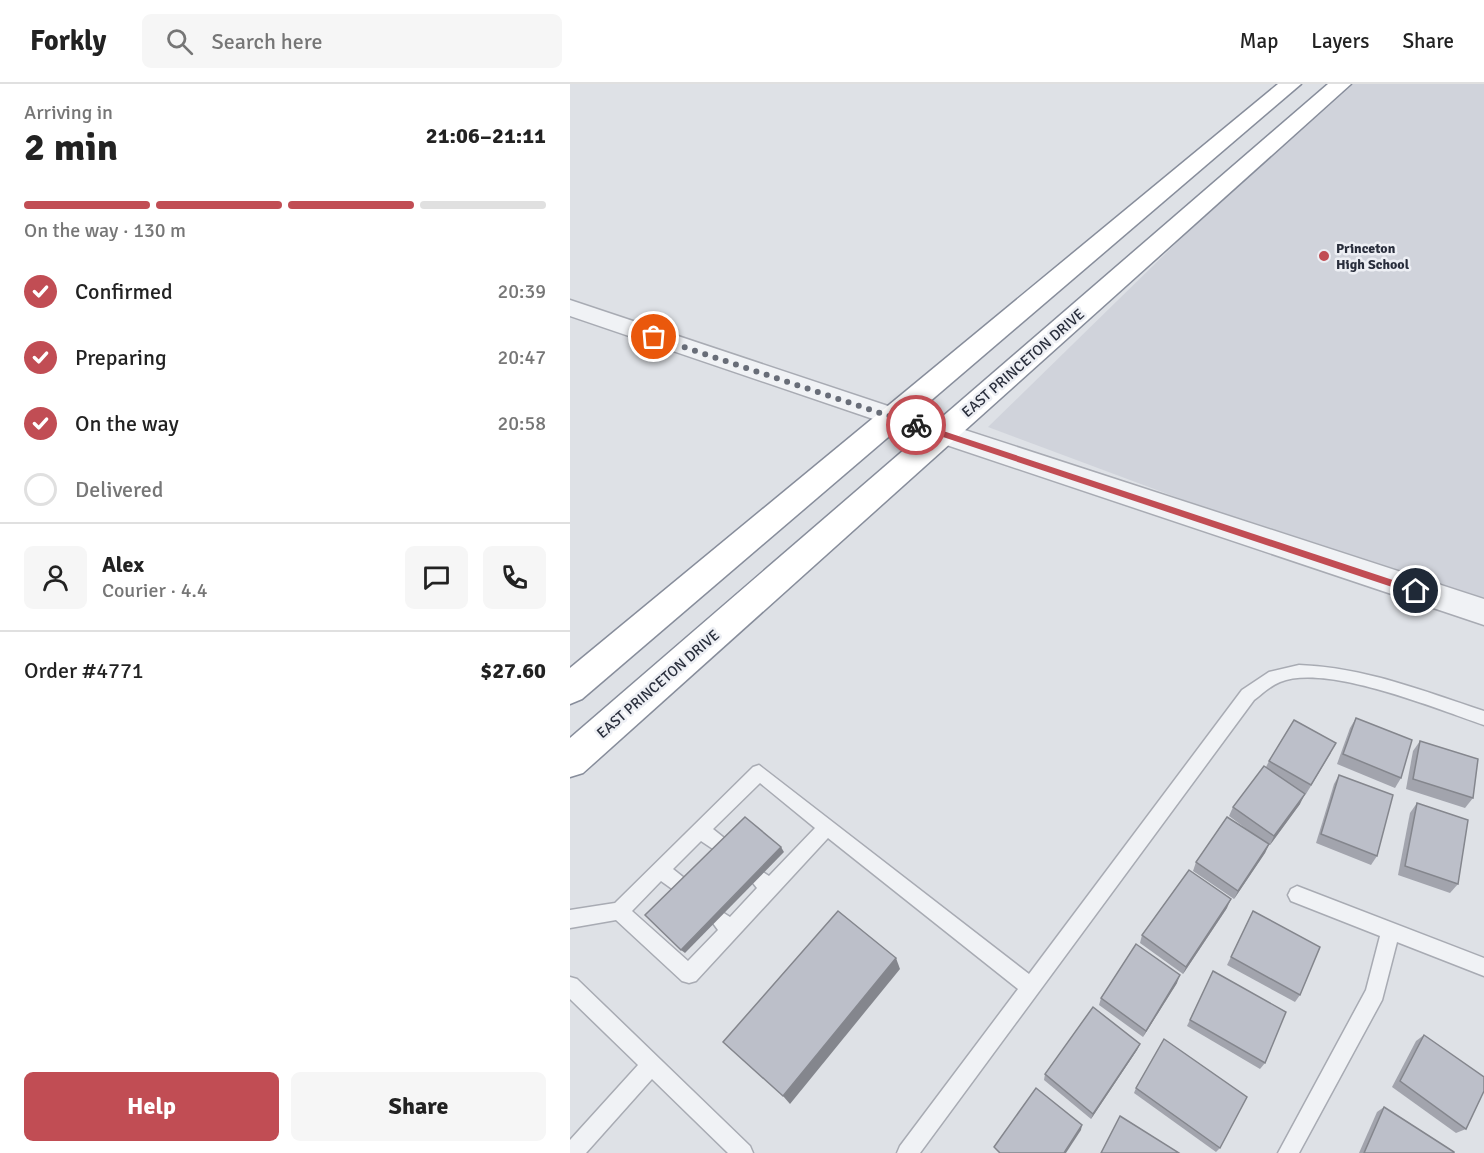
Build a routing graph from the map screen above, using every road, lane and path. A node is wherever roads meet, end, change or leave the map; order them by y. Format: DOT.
graph roads {
  1 [pos="1291,84"];
  2 [pos="1341,84"];
  3 [pos="570,308"];
  4 [pos="894,417"];
  5 [pos="941,434"];
  6 [pos="1484,612"];
  7 [pos="570,689"];
  8 [pos="1484,718"];
  9 [pos="570,761"];
  10 [pos="827,827"];
  11 [pos="701,830"];
  12 [pos="722,847"];
  13 [pos="661,870"];
  14 [pos="682,887"];
  15 [pos="1297,895"];
  16 [pos="619,911"];
  17 [pos="570,919"];
  18 [pos="1391,930"];
  19 [pos="1484,967"];
  20 [pos="570,986"];
  21 [pos="1031,987"];
  22 [pos="652,1065"];
  23 [pos="572,1153"];
  24 [pos="743,1153"];
  25 [pos="907,1153"];
  26 [pos="1288,1153"];
  1 -- 4 [label="highway"];
  2 -- 5 [label="highway, EAST PRINCETON DRIVE"];
  3 -- 4 [label="street"];
  4 -- 5 [label="street"];
  4 -- 7 [label="highway"];
  5 -- 6 [label="street"];
  5 -- 9 [label="highway, EAST PRINCETON DRIVE"];
  8 -- 21 [label="lane"];
  10 -- 11 [label="lane"];
  10 -- 16 [label="lane"];
  10 -- 21 [label="lane"];
  11 -- 12 [label="lane"];
  11 -- 13 [label="lane"];
  13 -- 14 [label="lane"];
  13 -- 16 [label="lane"];
  15 -- 18 [label="lane"];
  16 -- 17 [label="lane"];
  18 -- 19 [label="lane"];
  18 -- 26 [label="lane"];
  20 -- 22 [label="lane"];
  21 -- 25 [label="lane"];
  22 -- 23 [label="lane"];
  22 -- 24 [label="lane"];
}
